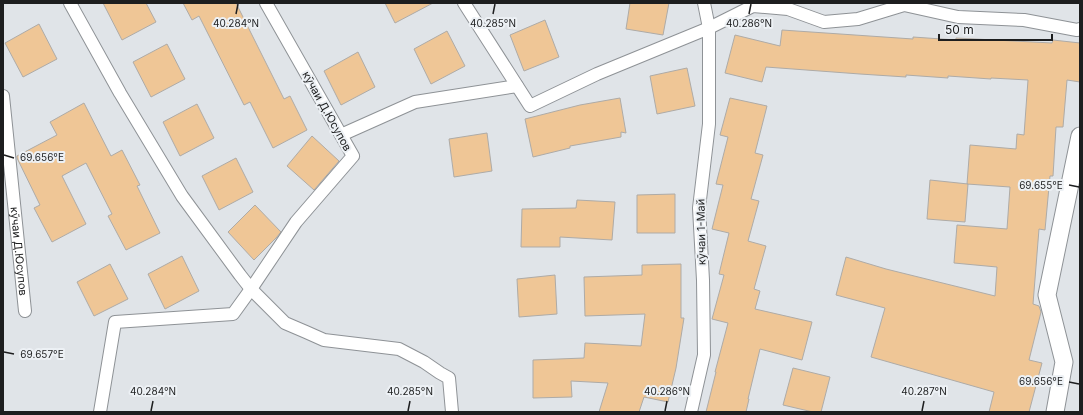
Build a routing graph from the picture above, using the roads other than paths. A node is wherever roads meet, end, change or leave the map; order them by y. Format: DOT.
graph roads {
  1 [pos="70,3"];
  2 [pos="266,3"];
  3 [pos="464,3"];
  4 [pos="704,3"];
  5 [pos="709,28"];
  6 [pos="1080,29"];
  7 [pos="518,86"];
  8 [pos="3,96"];
  9 [pos="341,135"];
  10 [pos="1080,136"];
  11 [pos="251,289"];
  12 [pos="25,311"];
  13 [pos="100,412"];
  14 [pos="452,412"];
  15 [pos="691,412"];
  16 [pos="1055,412"];
  1 -- 11 [label="street"];
  2 -- 9 [label="street, кӯчаи Д.Юсупов"];
  3 -- 7 [label="street"];
  4 -- 5 [label="street, кӯчаи 1-Май"];
  5 -- 6 [label="street"];
  5 -- 7 [label="street"];
  5 -- 15 [label="street, кӯчаи 1-Май"];
  7 -- 9 [label="street"];
  8 -- 12 [label="street, кӯчаи Д.Юсупов"];
  9 -- 11 [label="street, кӯчаи Д.Юсупов"];
  10 -- 16 [label="street"];
  11 -- 13 [label="street"];
  11 -- 14 [label="street"];
}
